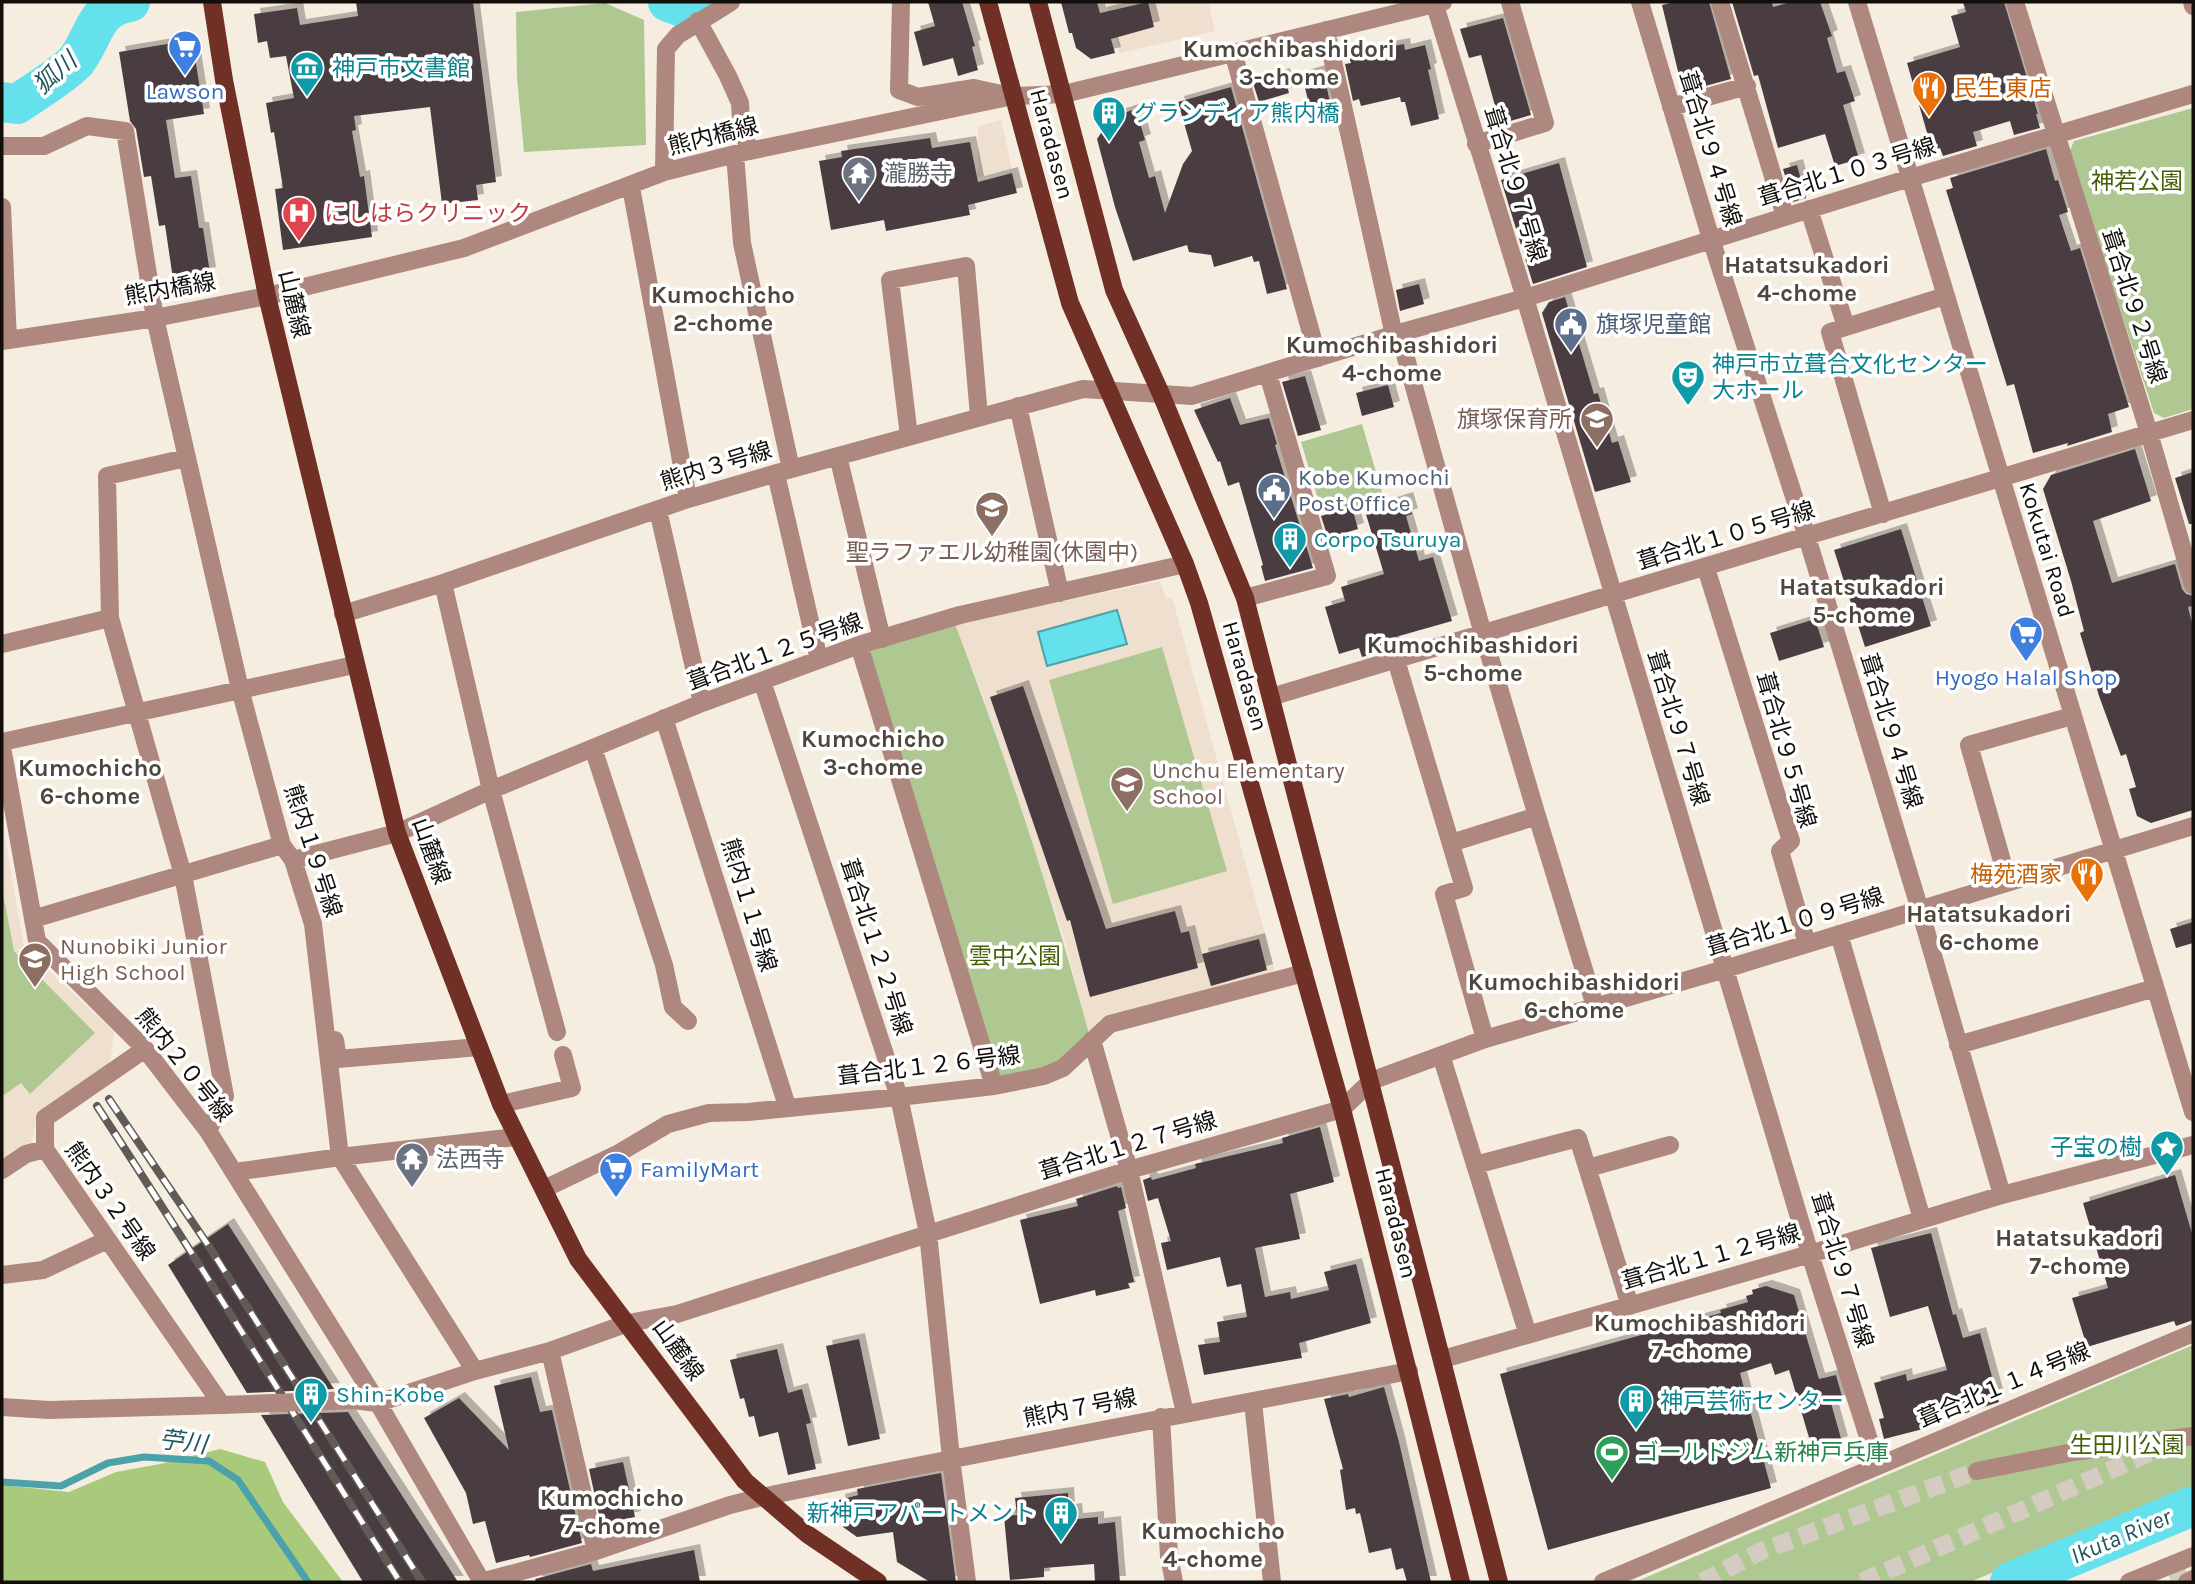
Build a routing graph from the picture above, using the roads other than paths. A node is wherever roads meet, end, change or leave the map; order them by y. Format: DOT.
graph roads {
  1 [pos="731,2"];
  2 [pos="901,2"];
  3 [pos="988,2"];
  4 [pos="1038,2"];
  5 [pos="1510,2"];
  6 [pos="1640,2"];
  7 [pos="1720,2"];
  8 [pos="1857,2"];
  9 [pos="2015,2"];
  10 [pos="1437,3"];
  11 [pos="214,9"];
  12 [pos="698,21"];
  13 [pos="1326,30"];
  14 [pos="1233,52"];
  15 [pos="1747,86"];
  16 [pos="1064,94"];
  17 [pos="2193,94"];
  18 [pos="1013,96"];
  19 [pos="1671,107"];
  20 [pos="2054,135"];
  21 [pos="1476,144"];
  22 [pos="2,146"];
  23 [pos="742,153"];
  24 [pos="664,172"];
  25 [pos="1910,178"];
  26 [pos="631,187"];
  27 [pos="2,207"];
  28 [pos="1809,209"];
  29 [pos="1785,216"];
  30 [pos="1711,239"];
  31 [pos="267,296"];
  32 [pos="1945,296"];
  33 [pos="1525,298"];
  34 [pos="155,318"];
  35 [pos="1846,327"];
  36 [pos="1396,334"];
  37 [pos="5,341"];
  38 [pos="1318,358"];
  39 [pos="1268,374"];
  40 [pos="1110,391"];
  41 [pos="1161,394"];
  42 [pos="1018,406"];
  43 [pos="979,416"];
  44 [pos="2193,420"];
  45 [pos="2149,433"];
  46 [pos="909,436"];
  47 [pos="838,456"];
  48 [pos="186,458"];
  49 [pos="784,471"];
  50 [pos="1999,477"];
  51 [pos="688,499"];
  52 [pos="658,510"];
  53 [pos="1883,514"];
  54 [pos="1807,537"];
  55 [pos="1185,564"];
  56 [pos="1706,568"];
  57 [pos="443,583"];
  58 [pos="2193,585"];
  59 [pos="1060,593"];
  60 [pos="1612,596"];
  61 [pos="1245,598"];
  62 [pos="342,614"];
  63 [pos="110,618"];
  64 [pos="1483,634"];
  65 [pos="881,639"];
  66 [pos="2,644"];
  67 [pos="859,645"];
  68 [pos="819,660"];
  69 [pos="1396,660"];
  70 [pos="355,665"];
  71 [pos="762,681"];
  72 [pos="240,689"];
  73 [pos="1271,697"];
  74 [pos="702,703"];
  75 [pos="137,712"];
  76 [pos="2072,716"];
  77 [pos="664,718"];
  78 [pos="2,744"];
  79 [pos="593,748"];
  80 [pos="491,790"];
  81 [pos="1537,816"];
  82 [pos="2193,826"];
  83 [pos="397,833"];
  84 [pos="1451,843"];
  85 [pos="282,845"];
  86 [pos="2113,849"];
  87 [pos="293,860"];
  88 [pos="183,875"];
  89 [pos="2008,881"];
  90 [pos="1920,910"];
  91 [pos="33,919"];
  92 [pos="1839,934"];
  93 [pos="1807,944"];
  94 [pos="1725,969"];
  95 [pos="1304,974"];
  96 [pos="2155,988"];
  97 [pos="1595,1006"];
  98 [pos="688,1021"];
  99 [pos="556,1032"];
  100 [pos="327,1039"];
  101 [pos="1485,1039"];
  102 [pos="1092,1040"];
  103 [pos="1958,1045"];
  104 [pos="479,1047"];
  105 [pos="145,1049"];
  106 [pos="563,1055"];
  107 [pos="1441,1055"];
  108 [pos="1371,1081"];
  109 [pos="994,1086"];
  110 [pos="899,1097"];
  111 [pos="501,1104"];
  112 [pos="786,1107"];
  113 [pos="1342,1109"];
  114 [pos="2193,1112"];
  115 [pos="208,1131"];
  116 [pos="516,1137"];
  117 [pos="2193,1144"];
  118 [pos="1670,1145"];
  119 [pos="45,1149"];
  120 [pos="340,1157"];
  121 [pos="1475,1165"];
  122 [pos="1588,1168"];
  123 [pos="2,1170"];
  124 [pos="1129,1170"];
  125 [pos="235,1172"];
  126 [pos="544,1189"];
  127 [pos="2002,1195"];
  128 [pos="1922,1219"];
  129 [pos="928,1233"];
  130 [pos="107,1240"];
  131 [pos="1810,1254"];
  132 [pos="2,1275"];
  133 [pos="1630,1306"];
  134 [pos="628,1323"];
  135 [pos="2193,1333"];
  136 [pos="1528,1335"];
  137 [pos="550,1351"];
  138 [pos="1443,1359"];
  139 [pos="475,1371"];
  140 [pos="1409,1371"];
  141 [pos="1253,1402"];
  142 [pos="378,1403"];
  143 [pos="222,1405"];
  144 [pos="2,1408"];
  145 [pos="1185,1413"];
  146 [pos="1161,1417"];
  147 [pos="2193,1436"];
  148 [pos="951,1458"];
  149 [pos="1877,1465"];
  150 [pos="1977,1471"];
  151 [pos="762,1497"];
  152 [pos="596,1551"];
  153 [pos="2193,1556"];
  154 [pos="2193,1579"];
  155 [pos="481,1582"];
  156 [pos="878,1582"];
  157 [pos="967,1582"];
  158 [pos="1174,1582"];
  159 [pos="1272,1582"];
  160 [pos="1461,1582"];
  161 [pos="1499,1582"];
  162 [pos="1603,1582"];
  163 [pos="2129,1582"];
  164 [pos="2187,1582"];
  1 -- 12 [label="street"];
  2 -- 18 [label="street"];
  3 -- 18 [label="main road, Haradasen"];
  4 -- 16 [label="main road, Haradasen"];
  5 -- 21 [label="street"];
  6 -- 19 [label="street, 葺合北９４号線"];
  7 -- 15 [label="street"];
  8 -- 25 [label="street, Kokutai Road"];
  9 -- 20 [label="street, 葺合北９２号線"];
  10 -- 13 [label="street, 熊内橋線"];
  10 -- 21 [label="street, 葺合北９７号線"];
  11 -- 31 [label="main road, 山麓線"];
  12 -- 23 [label="street"];
  12 -- 24 [label="street"];
  13 -- 14 [label="street, 熊内橋線"];
  13 -- 36 [label="street"];
  14 -- 16 [label="street, 熊内橋線"];
  14 -- 38 [label="street"];
  15 -- 19 [label="street"];
  15 -- 29 [label="street"];
  16 -- 18 [label="street, 熊内橋線"];
  16 -- 41 [label="main road, Haradasen"];
  17 -- 20 [label="street, 葺合北１０３号線"];
  18 -- 23 [label="street, 熊内橋線"];
  18 -- 40 [label="main road, Haradasen"];
  19 -- 30 [label="street, 葺合北９４号線"];
  20 -- 25 [label="street, 葺合北１０３号線"];
  20 -- 45 [label="street, 葺合北９２号線"];
  21 -- 33 [label="street, 葺合北９７号線"];
  22 -- 34 [label="street, 熊内１９号線"];
  23 -- 24 [label="street, 熊内橋線"];
  23 -- 49 [label="street"];
  24 -- 26 [label="street, 熊内橋線"];
  25 -- 28 [label="street, 葺合北１０３号線"];
  25 -- 32 [label="street, Kokutai Road"];
  26 -- 31 [label="street, 熊内橋線"];
  26 -- 51 [label="street"];
  27 -- 37 [label="street"];
  28 -- 29 [label="street, 葺合北１０３号線"];
  28 -- 35 [label="street"];
  29 -- 30 [label="street, 葺合北１０３号線"];
  30 -- 33 [label="street, 葺合北１０３号線"];
  30 -- 54 [label="street, 葺合北９４号線"];
  31 -- 34 [label="street, 熊内橋線"];
  31 -- 62 [label="main road, 山麓線"];
  32 -- 35 [label="street"];
  32 -- 50 [label="street, Kokutai Road"];
  33 -- 36 [label="street, 葺合北１０３号線"];
  33 -- 60 [label="street, 葺合北９７号線"];
  34 -- 37 [label="street, 熊内橋線"];
  34 -- 48 [label="street, 熊内１９号線"];
  35 -- 53 [label="street"];
  36 -- 38 [label="street, 葺合北１０３号線"];
  36 -- 64 [label="street"];
  38 -- 39 [label="street, 葺合北１０３号線"];
  39 -- 41 [label="street, 葺合北１０３号線"];
  39 -- 61 [label="street"];
  40 -- 41 [label="street, 葺合北１０３号線"];
  40 -- 42 [label="street, 熊内３号線"];
  40 -- 55 [label="main road, Haradasen"];
  41 -- 61 [label="main road, Haradasen"];
  42 -- 43 [label="street, 熊内３号線"];
  42 -- 59 [label="street"];
  43 -- 46 [label="street, 熊内３号線"];
  43 -- 46 [label="street"];
  44 -- 45 [label="street, 葺合北１０５号線"];
  45 -- 50 [label="street, 葺合北１０５号線"];
  45 -- 58 [label="street, 葺合北９２号線"];
  46 -- 47 [label="street, 熊内３号線"];
  47 -- 49 [label="street, 熊内３号線"];
  47 -- 65 [label="street"];
  48 -- 63 [label="street"];
  48 -- 72 [label="street, 熊内１９号線"];
  49 -- 51 [label="street, 熊内３号線"];
  49 -- 68 [label="street"];
  50 -- 53 [label="street, 葺合北１０５号線"];
  50 -- 76 [label="street, Kokutai Road"];
  51 -- 52 [label="street, 熊内３号線"];
  52 -- 57 [label="street, 熊内３号線"];
  52 -- 74 [label="street"];
  53 -- 54 [label="street, 葺合北１０５号線"];
  54 -- 56 [label="street, 葺合北１０５号線"];
  54 -- 90 [label="street, 葺合北９４号線"];
  55 -- 59 [label="street, 葺合北１２５号線"];
  55 -- 95 [label="main road, Haradasen"];
  56 -- 60 [label="street, 葺合北１０５号線"];
  56 -- 93 [label="street, 葺合北９５号線"];
  57 -- 62 [label="street, 熊内３号線"];
  57 -- 80 [label="street"];
  59 -- 65 [label="street, 葺合北１２５号線"];
  60 -- 64 [label="street, 葺合北１０５号線"];
  60 -- 94 [label="street, 葺合北９７号線"];
  61 -- 73 [label="main road, Haradasen"];
  62 -- 70 [label="main road, 山麓線"];
  63 -- 66 [label="street"];
  63 -- 75 [label="street"];
  64 -- 69 [label="street, 葺合北１０５号線"];
  64 -- 81 [label="street"];
  65 -- 67 [label="street, 葺合北１２５号線"];
  67 -- 68 [label="street, 葺合北１２５号線"];
  67 -- 109 [label="street"];
  68 -- 71 [label="street, 葺合北１２５号線"];
  69 -- 73 [label="street, 葺合北１０５号線"];
  69 -- 84 [label="street"];
  70 -- 72 [label="street"];
  70 -- 83 [label="main road, 山麓線"];
  71 -- 74 [label="street, 葺合北１２５号線"];
  71 -- 110 [label="street, 葺合北１２２号線"];
  72 -- 75 [label="street"];
  72 -- 85 [label="street, 熊内１９号線"];
  73 -- 108 [label="main road, Haradasen"];
  74 -- 77 [label="street, 葺合北１２５号線"];
  75 -- 78 [label="street"];
  75 -- 88 [label="street"];
  76 -- 86 [label="street, Kokutai Road"];
  76 -- 89 [label="street"];
  77 -- 79 [label="street, 葺合北１２５号線"];
  77 -- 112 [label="street, 熊内１１号線"];
  78 -- 91 [label="street, 熊内２０号線"];
  79 -- 80 [label="street, 葺合北１２５号線"];
  79 -- 98 [label="street"];
  80 -- 83 [label="street, 葺合北１２５号線"];
  80 -- 99 [label="street"];
  81 -- 84 [label="street"];
  81 -- 97 [label="street"];
  82 -- 86 [label="street, 葺合北１０９号線"];
  83 -- 87 [label="street, 葺合北１２５号線"];
  83 -- 104 [label="main road, 山麓線"];
  84 -- 101 [label="street"];
  85 -- 87 [label="street, 熊内１９号線"];
  85 -- 88 [label="street"];
  86 -- 89 [label="street, 葺合北１０９号線"];
  86 -- 96 [label="street, Kokutai Road"];
  87 -- 100 [label="street, 熊内１９号線"];
  88 -- 91 [label="street"];
  88 -- 115 [label="street"];
  89 -- 90 [label="street, 葺合北１０９号線"];
  90 -- 92 [label="street, 葺合北１０９号線"];
  90 -- 103 [label="street, 葺合北９４号線"];
  91 -- 105 [label="street, 熊内２０号線"];
  92 -- 93 [label="street, 葺合北１０９号線"];
  92 -- 128 [label="street"];
  93 -- 94 [label="street, 葺合北１０９号線"];
  94 -- 97 [label="street, 葺合北１０９号線"];
  94 -- 131 [label="street, 葺合北９７号線"];
  95 -- 102 [label="street, 葺合北１２６号線"];
  95 -- 113 [label="main road, Haradasen"];
  96 -- 103 [label="street"];
  96 -- 114 [label="street, Kokutai Road"];
  97 -- 101 [label="street, 葺合北１０９号線"];
  100 -- 104 [label="street"];
  100 -- 120 [label="street, 熊内１９号線"];
  101 -- 107 [label="street, 葺合北１０９号線"];
  102 -- 109 [label="street, 葺合北１２６号線"];
  102 -- 124 [label="street"];
  103 -- 127 [label="street, 葺合北９４号線"];
  104 -- 111 [label="main road, 山麓線"];
  105 -- 115 [label="street, 熊内２０号線"];
  105 -- 119 [label="street, 熊内３２号線"];
  106 -- 111 [label="street"];
  107 -- 108 [label="street, 葺合北１０９号線"];
  107 -- 121 [label="street"];
  108 -- 113 [label="street, 葺合北１０９号線"];
  108 -- 138 [label="main road, Haradasen"];
  109 -- 110 [label="street, 葺合北１２６号線"];
  110 -- 112 [label="street, 葺合北１２６号線"];
  110 -- 129 [label="street, 葺合北１２２号線"];
  111 -- 116 [label="main road, 山麓線"];
  112 -- 126 [label="street, 葺合北１２６号線"];
  113 -- 124 [label="street, 葺合北１２７号線"];
  113 -- 140 [label="main road, Haradasen"];
  115 -- 125 [label="street, 熊内２０号線"];
  116 -- 120 [label="street"];
  116 -- 126 [label="main road, 山麓線"];
  117 -- 127 [label="street, 葺合北１１２号線"];
  118 -- 122 [label="street"];
  119 -- 123 [label="street"];
  119 -- 130 [label="street, 熊内３２号線"];
  120 -- 125 [label="street"];
  120 -- 139 [label="street, 熊内１９号線"];
  121 -- 122 [label="street"];
  121 -- 136 [label="street"];
  122 -- 133 [label="street"];
  124 -- 129 [label="street, 葺合北１２７号線"];
  124 -- 145 [label="street"];
  125 -- 142 [label="street, 熊内２０号線"];
  126 -- 134 [label="main road, 山麓線"];
  127 -- 128 [label="street, 葺合北１１２号線"];
  128 -- 131 [label="street, 葺合北１１２号線"];
  129 -- 134 [label="street, 葺合北１２７号線"];
  129 -- 148 [label="street, 葺合北１２２号線"];
  130 -- 132 [label="street"];
  130 -- 143 [label="street, 熊内３２号線"];
  131 -- 133 [label="street, 葺合北１１２号線"];
  131 -- 149 [label="street, 葺合北９７号線"];
  133 -- 136 [label="street, 葺合北１１２号線"];
  134 -- 137 [label="street, 葺合北１２７号線"];
  134 -- 151 [label="main road, 山麓線"];
  135 -- 149 [label="street, 葺合北１１４号線"];
  136 -- 138 [label="street, 葺合北１１２号線"];
  137 -- 139 [label="street, 葺合北１２７号線"];
  137 -- 152 [label="street"];
  138 -- 161 [label="main road, Haradasen"];
  139 -- 142 [label="street, 葺合北１２７号線"];
  140 -- 141 [label="street, 熊内７号線"];
  140 -- 160 [label="main road, Haradasen"];
  141 -- 145 [label="street, 熊内７号線"];
  141 -- 159 [label="street"];
  142 -- 143 [label="street, bridge"];
  142 -- 155 [label="street, 熊内２０号線"];
  143 -- 144 [label="street"];
  145 -- 146 [label="street, 熊内７号線"];
  146 -- 148 [label="street, 熊内７号線"];
  146 -- 158 [label="street"];
  147 -- 150 [label="street"];
  148 -- 151 [label="street, 熊内７号線"];
  148 -- 157 [label="street, 葺合北１２２号線"];
  149 -- 162 [label="street, 葺合北１１４号線"];
  151 -- 152 [label="street, 熊内７号線"];
  151 -- 156 [label="main road, 山麓線"];
  152 -- 155 [label="street, 熊内７号線"];
  153 -- 163 [label="street"];
  154 -- 164 [label="street"];
}
